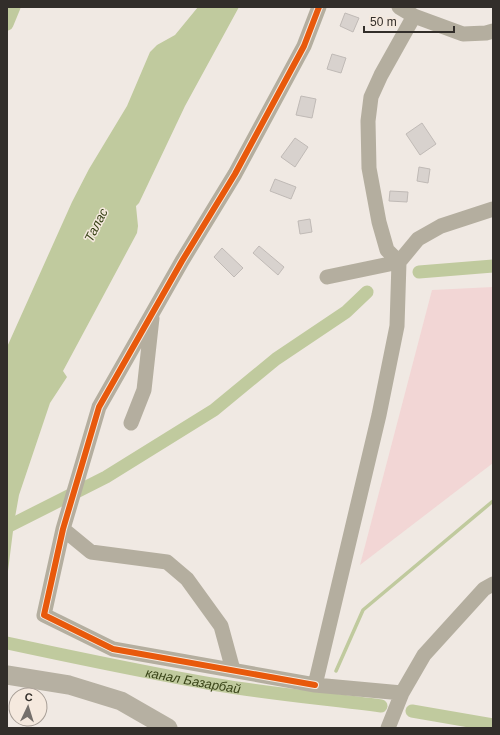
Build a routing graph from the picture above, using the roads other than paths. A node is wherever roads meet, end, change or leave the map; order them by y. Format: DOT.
graph roads {
  1 [pos="319,7"];
  2 [pos="399,7"];
  3 [pos="414,16"];
  4 [pos="493,31"];
  5 [pos="493,208"];
  6 [pos="399,262"];
  7 [pos="327,277"];
  8 [pos="153,312"];
  9 [pos="131,423"];
  10 [pos="63,529"];
  11 [pos="493,584"];
  12 [pos="233,670"];
  13 [pos="7,675"];
  14 [pos="315,685"];
  15 [pos="402,693"];
  16 [pos="168,728"];
  17 [pos="388,728"];
  1 -- 8 [label="street"];
  2 -- 3 [label="street"];
  3 -- 4 [label="street"];
  3 -- 6 [label="street"];
  5 -- 6 [label="street"];
  6 -- 7 [label="street"];
  6 -- 14 [label="street"];
  8 -- 9 [label="street"];
  8 -- 10 [label="street"];
  10 -- 12 [label="street"];
  10 -- 12 [label="street"];
  11 -- 15 [label="street"];
  12 -- 14 [label="street"];
  13 -- 16 [label="main road"];
  14 -- 15 [label="street"];
  15 -- 17 [label="street"];
}
